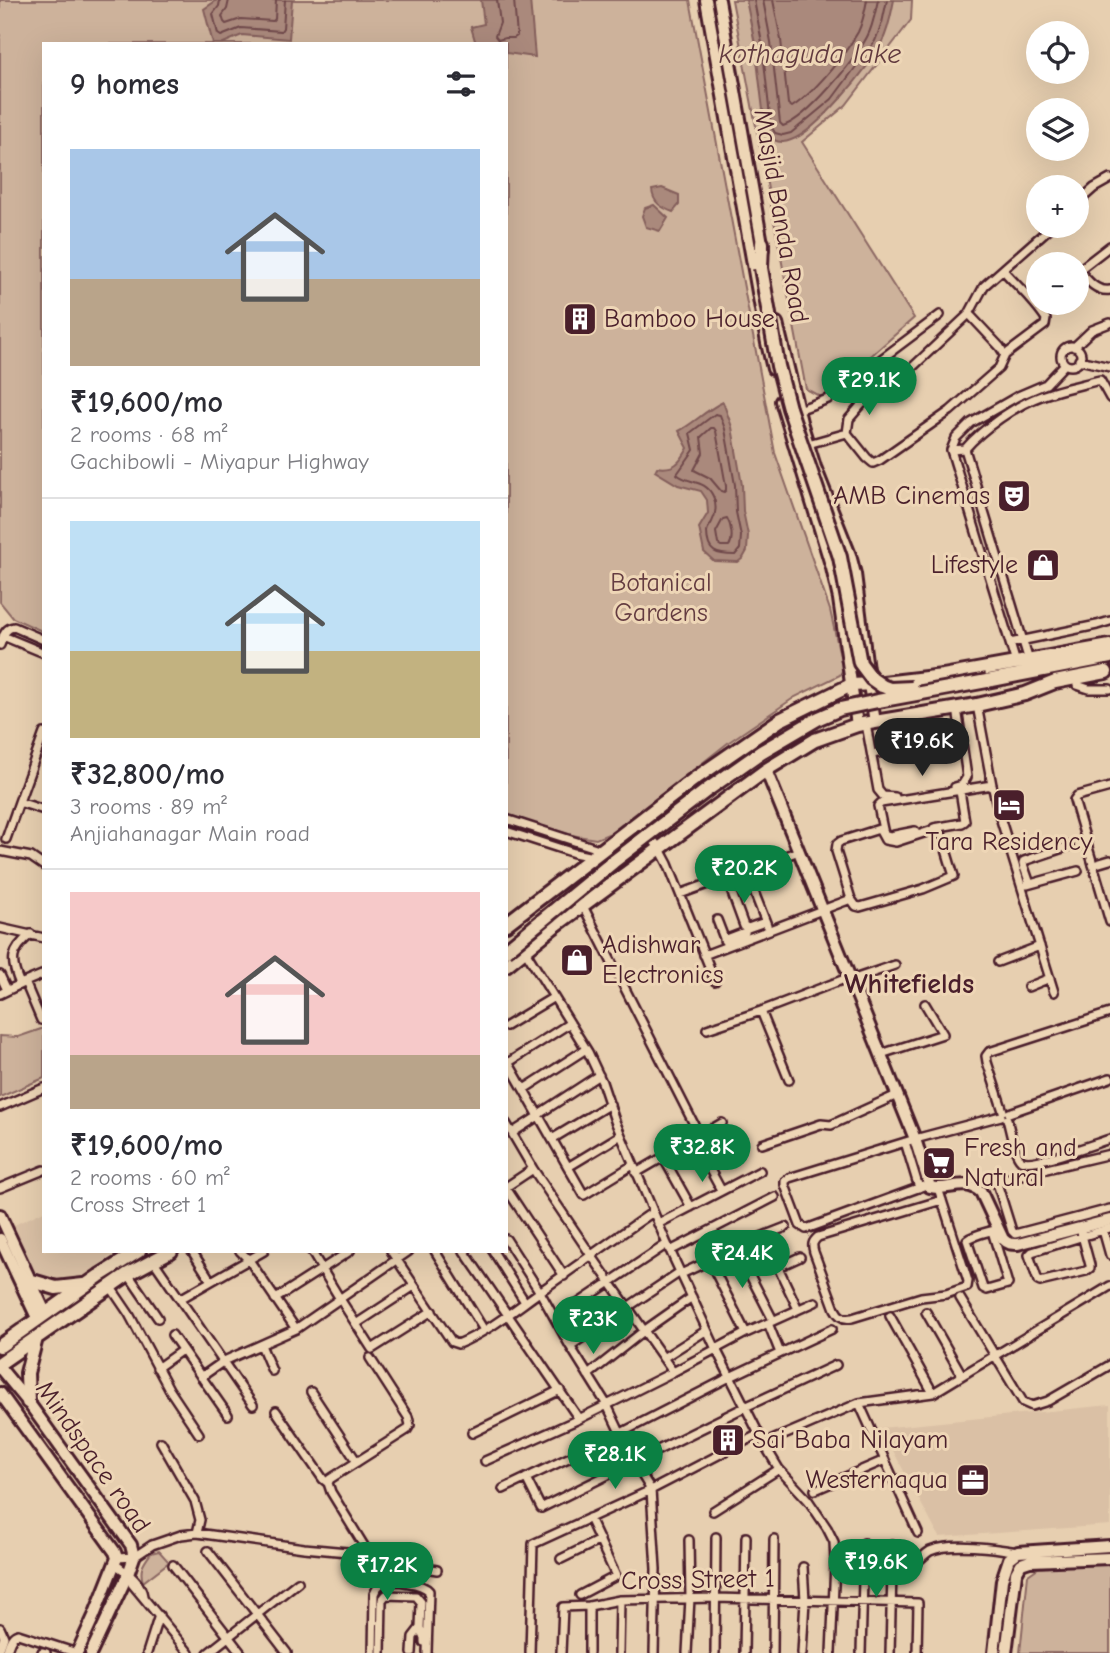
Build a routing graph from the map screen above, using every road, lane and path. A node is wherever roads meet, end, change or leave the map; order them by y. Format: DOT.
graph roads {
  1 [pos="706,0"];
  2 [pos="719,0"];
  3 [pos="1110,179"];
  4 [pos="1089,192"];
  5 [pos="1039,238"];
  6 [pos="762,243"];
  7 [pos="1110,246"];
  8 [pos="1089,262"];
  9 [pos="1003,270"];
  10 [pos="1089,281"];
  11 [pos="1110,290"];
  12 [pos="1026,294"];
  13 [pos="969,314"];
  14 [pos="940,315"];
  15 [pos="1044,315"];
  16 [pos="1110,323"];
  17 [pos="1074,347"];
  18 [pos="1005,355"];
  19 [pos="1079,360"];
  20 [pos="1065,364"];
  21 [pos="1110,367"];
  22 [pos="859,376"];
  23 [pos="877,391"];
  24 [pos="1110,398"];
  25 [pos="798,410"];
  26 [pos="847,433"];
  27 [pos="808,444"];
  28 [pos="965,449"];
  29 [pos="951,450"];
  30 [pos="1110,621"];
  31 [pos="3,636"];
  32 [pos="42,639"];
  33 [pos="1023,640"];
  34 [pos="1010,643"];
  35 [pos="0,645"];
  36 [pos="1110,646"];
  37 [pos="42,652"];
  38 [pos="1110,657"];
  39 [pos="1022,662"];
  40 [pos="1108,676"];
  41 [pos="987,681"];
  42 [pos="1055,682"];
  43 [pos="851,685"];
  44 [pos="869,685"];
  45 [pos="1077,685"];
  46 [pos="1110,689"];
  47 [pos="977,705"];
  48 [pos="957,708"];
  49 [pos="866,723"];
  50 [pos="961,738"];
  51 [pos="42,739"];
  52 [pos="872,754"];
  53 [pos="766,770"];
  54 [pos="992,785"];
  55 [pos="1110,787"];
  56 [pos="960,790"];
  57 [pos="19,802"];
  58 [pos="42,809"];
  59 [pos="508,820"];
  60 [pos="639,822"];
  61 [pos="508,832"];
  62 [pos="6,839"];
  63 [pos="1069,846"];
  64 [pos="660,849"];
  65 [pos="0,851"];
  66 [pos="799,851"];
  67 [pos="598,854"];
  68 [pos="1110,860"];
  69 [pos="42,865"];
  70 [pos="1093,865"];
  71 [pos="1078,871"];
  72 [pos="746,873"];
  73 [pos="724,878"];
  74 [pos="1025,883"];
  75 [pos="680,894"];
  76 [pos="851,899"];
  77 [pos="583,906"];
  78 [pos="822,909"];
  79 [pos="1109,912"];
  80 [pos="717,920"];
  81 [pos="508,922"];
  82 [pos="1110,922"];
  83 [pos="767,926"];
  84 [pos="0,928"];
  85 [pos="31,934"];
  86 [pos="746,935"];
  87 [pos="42,937"];
  88 [pos="727,943"];
  89 [pos="1040,946"];
  90 [pos="508,948"];
  91 [pos="524,949"];
  92 [pos="704,955"];
  93 [pos="998,962"];
  94 [pos="508,963"];
  95 [pos="895,965"];
  96 [pos="0,975"];
  97 [pos="42,975"];
  98 [pos="1050,978"];
  99 [pos="850,979"];
  100 [pos="715,981"];
  101 [pos="23,983"];
  102 [pos="1028,987"];
  103 [pos="3,992"];
  104 [pos="1054,992"];
  105 [pos="554,996"];
  106 [pos="925,1003"];
  107 [pos="761,1011"];
  108 [pos="1110,1013"];
  109 [pos="41,1020"];
  110 [pos="570,1023"];
  111 [pos="508,1025"];
  112 [pos="707,1029"];
  113 [pos="586,1049"];
  114 [pos="881,1054"];
  115 [pos="508,1062"];
  116 [pos="508,1065"];
  117 [pos="599,1075"];
  118 [pos="1110,1078"];
  119 [pos="789,1080"];
  120 [pos="42,1089"];
  121 [pos="524,1089"];
  122 [pos="897,1095"];
  123 [pos="610,1104"];
  124 [pos="0,1107"];
  125 [pos="539,1115"];
  126 [pos="1005,1115"];
  127 [pos="722,1123"];
  128 [pos="508,1126"];
  129 [pos="512,1133"];
  130 [pos="621,1135"];
  131 [pos="697,1138"];
  132 [pos="552,1139"];
  133 [pos="1110,1139"];
  134 [pos="910,1140"];
  135 [pos="762,1144"];
  136 [pos="1110,1154"];
  137 [pos="663,1157"];
  138 [pos="568,1167"];
  139 [pos="533,1169"];
  140 [pos="635,1169"];
  141 [pos="42,1171"];
  142 [pos="760,1171"];
  143 [pos="508,1186"];
  144 [pos="930,1187"];
  145 [pos="0,1188"];
  146 [pos="508,1190"];
  147 [pos="720,1190"];
  148 [pos="775,1197"];
  149 [pos="939,1201"];
  150 [pos="691,1207"];
  151 [pos="1110,1209"];
  152 [pos="653,1212"];
  153 [pos="0,1216"];
  154 [pos="658,1224"];
  155 [pos="1108,1226"];
  156 [pos="786,1227"];
  157 [pos="995,1230"];
  158 [pos="1081,1232"];
  159 [pos="763,1236"];
  160 [pos="0,1239"];
  161 [pos="508,1242"];
  162 [pos="668,1247"];
  163 [pos="736,1248"];
  164 [pos="136,1253"];
  165 [pos="168,1253"];
  166 [pos="193,1253"];
  167 [pos="242,1253"];
  168 [pos="260,1253"];
  169 [pos="313,1253"];
  170 [pos="346,1253"];
  171 [pos="392,1253"];
  172 [pos="407,1253"];
  173 [pos="436,1253"];
  174 [pos="465,1253"];
  175 [pos="494,1253"];
  176 [pos="591,1255"];
  177 [pos="1110,1255"];
  178 [pos="800,1257"];
  179 [pos="153,1260"];
  180 [pos="248,1260"];
  181 [pos="396,1260"];
  182 [pos="709,1260"];
  183 [pos="778,1267"];
  184 [pos="322,1269"];
  185 [pos="680,1273"];
  186 [pos="128,1274"];
  187 [pos="564,1276"];
  188 [pos="29,1280"];
  189 [pos="211,1281"];
  190 [pos="610,1283"];
  191 [pos="87,1284"];
  192 [pos="110,1286"];
  193 [pos="414,1286"];
  194 [pos="1110,1286"];
  195 [pos="540,1292"];
  196 [pos="692,1297"];
  197 [pos="960,1298"];
  198 [pos="180,1299"];
  199 [pos="275,1299"];
  200 [pos="340,1299"];
  201 [pos="815,1302"];
  202 [pos="525,1303"];
  203 [pos="628,1307"];
  204 [pos="798,1309"];
  205 [pos="432,1311"];
  206 [pos="926,1312"];
  207 [pos="509,1315"];
  208 [pos="890,1316"];
  209 [pos="42,1317"];
  210 [pos="158,1318"];
  211 [pos="555,1319"];
  212 [pos="770,1322"];
  213 [pos="356,1324"];
  214 [pos="296,1329"];
  215 [pos="832,1329"];
  216 [pos="484,1330"];
  217 [pos="707,1330"];
  218 [pos="645,1331"];
  219 [pos="747,1333"];
  220 [pos="172,1335"];
  221 [pos="36,1338"];
  222 [pos="261,1345"];
  223 [pos="0,1346"];
  224 [pos="570,1346"];
  225 [pos="716,1349"];
  226 [pos="182,1350"];
  227 [pos="779,1353"];
  228 [pos="994,1356"];
  229 [pos="370,1358"];
  230 [pos="663,1358"];
  231 [pos="224,1362"];
  232 [pos="0,1365"];
  233 [pos="836,1365"];
  234 [pos="1110,1365"];
  235 [pos="158,1368"];
  236 [pos="272,1371"];
  237 [pos="673,1372"];
  238 [pos="588,1375"];
  239 [pos="962,1375"];
  240 [pos="201,1377"];
  241 [pos="730,1377"];
  242 [pos="560,1390"];
  243 [pos="311,1392"];
  244 [pos="0,1393"];
  245 [pos="933,1393"];
  246 [pos="28,1402"];
  247 [pos="859,1403"];
  248 [pos="253,1405"];
  249 [pos="607,1405"];
  250 [pos="746,1407"];
  251 [pos="276,1411"];
  252 [pos="228,1415"];
  253 [pos="579,1419"];
  254 [pos="472,1433"];
  255 [pos="621,1433"];
  256 [pos="200,1434"];
  257 [pos="759,1434"];
  258 [pos="770,1441"];
  259 [pos="160,1442"];
  260 [pos="885,1460"];
  261 [pos="485,1461"];
  262 [pos="357,1462"];
  263 [pos="634,1462"];
  264 [pos="779,1469"];
  265 [pos="526,1478"];
  266 [pos="328,1483"];
  267 [pos="503,1489"];
  268 [pos="652,1490"];
  269 [pos="816,1490"];
  270 [pos="713,1511"];
  271 [pos="589,1518"];
  272 [pos="197,1533"];
  273 [pos="918,1533"];
  274 [pos="716,1537"];
  275 [pos="746,1537"];
  276 [pos="774,1539"];
  277 [pos="600,1540"];
  278 [pos="689,1540"];
  279 [pos="864,1543"];
  280 [pos="892,1544"];
  281 [pos="1110,1546"];
  282 [pos="208,1551"];
  283 [pos="1018,1552"];
  284 [pos="369,1554"];
  285 [pos="134,1556"];
  286 [pos="1110,1558"];
  287 [pos="561,1559"];
  288 [pos="116,1561"];
  289 [pos="401,1564"];
  290 [pos="173,1565"];
  291 [pos="412,1566"];
  292 [pos="803,1567"];
  293 [pos="437,1570"];
  294 [pos="892,1572"];
  295 [pos="130,1576"];
  296 [pos="298,1582"];
  297 [pos="401,1583"];
  298 [pos="410,1584"];
  299 [pos="580,1595"];
  300 [pos="690,1598"];
  301 [pos="716,1598"];
  302 [pos="745,1598"];
  303 [pos="656,1599"];
  304 [pos="773,1599"];
  305 [pos="620,1600"];
  306 [pos="804,1600"];
  307 [pos="833,1600"];
  308 [pos="862,1601"];
  309 [pos="891,1602"];
  310 [pos="589,1606"];
  311 [pos="257,1614"];
  312 [pos="159,1615"];
  313 [pos="0,1628"];
  314 [pos="420,1628"];
  315 [pos="228,1637"];
  316 [pos="377,1637"];
  317 [pos="46,1643"];
  318 [pos="0,1648"];
  319 [pos="425,1651"];
  320 [pos="6,1653"];
  321 [pos="43,1653"];
  322 [pos="77,1653"];
  323 [pos="91,1653"];
  324 [pos="146,1653"];
  325 [pos="189,1653"];
  326 [pos="208,1653"];
  327 [pos="241,1653"];
  328 [pos="287,1653"];
  329 [pos="373,1653"];
  330 [pos="381,1653"];
  331 [pos="412,1653"];
  332 [pos="530,1653"];
  333 [pos="561,1653"];
  334 [pos="589,1653"];
  335 [pos="619,1653"];
  336 [pos="654,1653"];
  337 [pos="687,1653"];
  338 [pos="715,1653"];
  339 [pos="744,1653"];
  340 [pos="772,1653"];
  341 [pos="803,1653"];
  342 [pos="831,1653"];
  343 [pos="861,1653"];
  344 [pos="890,1653"];
  345 [pos="917,1653"];
  346 [pos="994,1653"];
  347 [pos="1006,1653"];
  1 -- 43 [label="main road, Masjid Banda Road"];
  2 -- 6 [label="main road, Masjid Banda Road"];
  3 -- 4 [label="street"];
  5 -- 9 [label="street"];
  6 -- 25 [label="main road, Masjid Banda Road"];
  6 -- 41 [label="main road, bridge"];
  7 -- 8 [label="street"];
  9 -- 12 [label="street"];
  9 -- 13 [label="street"];
  10 -- 11 [label="street"];
  13 -- 18 [label="street"];
  13 -- 23 [label="street"];
  14 -- 22 [label="street"];
  15 -- 18 [label="street"];
  16 -- 17 [label="street"];
  17 -- 19 [label="street"];
  17 -- 20 [label="street"];
  18 -- 26 [label="street"];
  19 -- 20 [label="street"];
  19 -- 21 [label="street"];
  20 -- 29 [label="street"];
  22 -- 23 [label="street"];
  22 -- 25 [label="street"];
  23 -- 26 [label="street"];
  24 -- 28 [label="street"];
  25 -- 27 [label="main road, Masjid Banda Road"];
  26 -- 27 [label="street"];
  27 -- 44 [label="main road, Masjid Banda Road"];
  28 -- 29 [label="street"];
  28 -- 33 [label="street"];
  29 -- 34 [label="street"];
  30 -- 33 [label="street"];
  31 -- 32 [label="street"];
  31 -- 35 [label="street"];
  31 -- 37 [label="street"];
  33 -- 34 [label="street"];
  33 -- 39 [label="street"];
  34 -- 39 [label="street"];
  36 -- 39 [label="main road"];
  38 -- 41 [label="main road"];
  39 -- 44 [label="main road"];
  40 -- 42 [label="main road"];
  40 -- 45 [label="main road"];
  41 -- 90 [label="main road, bridge"];
  42 -- 45 [label="main road"];
  42 -- 47 [label="main road"];
  43 -- 44 [label="main road"];
  43 -- 49 [label="main road, Masjid Banda Road"];
  43 -- 60 [label="main road"];
  44 -- 49 [label="main road, Masjid Banda Road"];
  45 -- 46 [label="street"];
  47 -- 48 [label="main road"];
  47 -- 54 [label="street"];
  48 -- 49 [label="main road"];
  48 -- 50 [label="street"];
  49 -- 52 [label="street"];
  49 -- 53 [label="main road"];
  50 -- 52 [label="street"];
  50 -- 52 [label="street"];
  51 -- 57 [label="street"];
  53 -- 64 [label="main road"];
  53 -- 66 [label="main road"];
  54 -- 56 [label="street"];
  54 -- 74 [label="street"];
  55 -- 70 [label="street"];
  56 -- 56 [label="street"];
  57 -- 58 [label="street"];
  57 -- 62 [label="street"];
  59 -- 67 [label="street"];
  60 -- 64 [label="street"];
  60 -- 67 [label="main road"];
  61 -- 67 [label="street"];
  63 -- 74 [label="street"];
  64 -- 75 [label="street"];
  64 -- 77 [label="main road"];
  65 -- 69 [label="street"];
  66 -- 72 [label="street"];
  66 -- 78 [label="main road"];
  67 -- 81 [label="main road"];
  68 -- 70 [label="street"];
  70 -- 79 [label="street"];
  71 -- 74 [label="street"];
  72 -- 73 [label="street"];
  72 -- 83 [label="street"];
  72 -- 83 [label="street"];
  73 -- 75 [label="street"];
  73 -- 86 [label="street"];
  74 -- 89 [label="street"];
  75 -- 92 [label="street"];
  76 -- 76 [label="street"];
  76 -- 78 [label="street"];
  77 -- 91 [label="main road"];
  77 -- 131 [label="street"];
  78 -- 83 [label="street"];
  78 -- 99 [label="main road"];
  79 -- 82 [label="street"];
  80 -- 88 [label="street"];
  83 -- 86 [label="street"];
  84 -- 85 [label="street"];
  85 -- 87 [label="street"];
  85 -- 101 [label="street"];
  86 -- 88 [label="street"];
  88 -- 92 [label="street"];
  89 -- 93 [label="street"];
  89 -- 98 [label="street"];
  91 -- 94 [label="main road"];
  91 -- 105 [label="street"];
  92 -- 100 [label="street"];
  95 -- 99 [label="street"];
  96 -- 103 [label="street"];
  97 -- 101 [label="street"];
  98 -- 102 [label="street"];
  98 -- 104 [label="street"];
  99 -- 107 [label="street"];
  99 -- 114 [label="main road"];
  101 -- 103 [label="street"];
  101 -- 109 [label="street"];
  105 -- 110 [label="street"];
  105 -- 111 [label="street"];
  106 -- 114 [label="street"];
  107 -- 112 [label="street"];
  107 -- 119 [label="street"];
  108 -- 126 [label="street"];
  110 -- 113 [label="street"];
  110 -- 115 [label="street"];
  113 -- 117 [label="street"];
  113 -- 121 [label="street"];
  114 -- 122 [label="main road"];
  116 -- 121 [label="street"];
  117 -- 123 [label="street"];
  117 -- 125 [label="street"];
  118 -- 126 [label="street"];
  120 -- 124 [label="street"];
  121 -- 125 [label="street"];
  122 -- 134 [label="main road"];
  122 -- 135 [label="street"];
  123 -- 130 [label="street"];
  123 -- 132 [label="street"];
  125 -- 129 [label="street"];
  125 -- 132 [label="street"];
  126 -- 133 [label="street"];
  126 -- 134 [label="street"];
  127 -- 131 [label="street"];
  128 -- 129 [label="street"];
  129 -- 139 [label="street"];
  130 -- 138 [label="street"];
  130 -- 140 [label="street"];
  131 -- 137 [label="street"];
  131 -- 147 [label="street"];
  132 -- 138 [label="street"];
  134 -- 144 [label="main road"];
  134 -- 144 [label="street"];
  136 -- 151 [label="street"];
  137 -- 140 [label="street"];
  137 -- 150 [label="street"];
  138 -- 140 [label="street"];
  139 -- 143 [label="street"];
  139 -- 176 [label="street"];
  140 -- 152 [label="street"];
  141 -- 145 [label="street"];
  142 -- 147 [label="street"];
  144 -- 149 [label="street"];
  144 -- 157 [label="main road"];
  146 -- 187 [label="street"];
  147 -- 150 [label="street"];
  148 -- 162 [label="street"];
  149 -- 149 [label="street"];
  150 -- 154 [label="street"];
  152 -- 154 [label="street"];
  152 -- 176 [label="street"];
  153 -- 188 [label="main road"];
  154 -- 162 [label="street"];
  155 -- 158 [label="main road"];
  155 -- 177 [label="street"];
  156 -- 159 [label="street"];
  157 -- 157 [label="street"];
  157 -- 158 [label="main road"];
  158 -- 158 [label="street"];
  159 -- 163 [label="street"];
  159 -- 183 [label="street"];
  160 -- 209 [label="main road"];
  161 -- 195 [label="street"];
  162 -- 185 [label="street"];
  162 -- 190 [label="street"];
  163 -- 182 [label="street"];
  163 -- 212 [label="street"];
  164 -- 191 [label="main road"];
  165 -- 179 [label="main road"];
  166 -- 189 [label="street"];
  167 -- 180 [label="street"];
  168 -- 180 [label="street"];
  169 -- 184 [label="street"];
  170 -- 184 [label="street"];
  171 -- 181 [label="street"];
  172 -- 181 [label="street"];
  173 -- 216 [label="street"];
  174 -- 207 [label="street"];
  175 -- 202 [label="street"];
  176 -- 187 [label="street"];
  176 -- 190 [label="street"];
  178 -- 183 [label="street"];
  179 -- 186 [label="main road"];
  179 -- 198 [label="street"];
  180 -- 189 [label="street"];
  180 -- 199 [label="street"];
  181 -- 193 [label="street"];
  181 -- 200 [label="street"];
  182 -- 185 [label="street"];
  182 -- 219 [label="street"];
  183 -- 204 [label="street"];
  184 -- 199 [label="street"];
  184 -- 200 [label="street"];
  185 -- 196 [label="street"];
  185 -- 203 [label="street"];
  186 -- 192 [label="main road"];
  186 -- 210 [label="street"];
  187 -- 195 [label="street"];
  188 -- 191 [label="main road"];
  188 -- 209 [label="main road"];
  189 -- 198 [label="street"];
  190 -- 203 [label="street"];
  190 -- 211 [label="street"];
  191 -- 209 [label="main road"];
  192 -- 221 [label="main road"];
  192 -- 235 [label="street"];
  193 -- 205 [label="street"];
  193 -- 213 [label="street"];
  194 -- 228 [label="street"];
  195 -- 202 [label="street"];
  195 -- 211 [label="street"];
  196 -- 217 [label="street"];
  196 -- 218 [label="street"];
  197 -- 228 [label="street"];
  198 -- 231 [label="street"];
  199 -- 214 [label="street"];
  200 -- 213 [label="street"];
  200 -- 214 [label="street"];
  201 -- 204 [label="street"];
  202 -- 207 [label="street"];
  203 -- 218 [label="street"];
  203 -- 224 [label="street"];
  204 -- 212 [label="street"];
  205 -- 213 [label="street"];
  205 -- 216 [label="street"];
  206 -- 239 [label="street"];
  207 -- 216 [label="street"];
  207 -- 242 [label="street"];
  208 -- 245 [label="street"];
  209 -- 223 [label="main road"];
  211 -- 224 [label="street"];
  212 -- 219 [label="street"];
  212 -- 227 [label="street"];
  214 -- 222 [label="street"];
  215 -- 227 [label="street"];
  217 -- 225 [label="street"];
  217 -- 230 [label="street"];
  218 -- 230 [label="street"];
  218 -- 238 [label="street"];
  219 -- 225 [label="street"];
  220 -- 226 [label="street"];
  221 -- 232 [label="main road"];
  221 -- 246 [label="main road"];
  222 -- 231 [label="street"];
  222 -- 236 [label="street"];
  224 -- 238 [label="street"];
  225 -- 237 [label="street"];
  225 -- 241 [label="street"];
  226 -- 235 [label="street"];
  226 -- 240 [label="street"];
  227 -- 241 [label="street"];
  228 -- 234 [label="street"];
  228 -- 239 [label="street"];
  229 -- 262 [label="street"];
  230 -- 237 [label="street"];
  231 -- 240 [label="street"];
  231 -- 248 [label="street"];
  232 -- 246 [label="main road, Mindspace road"];
  233 -- 250 [label="street"];
  235 -- 256 [label="street"];
  237 -- 249 [label="street"];
  238 -- 249 [label="street"];
  239 -- 245 [label="street"];
  240 -- 252 [label="street"];
  241 -- 250 [label="street"];
  241 -- 255 [label="street"];
  242 -- 253 [label="street"];
  242 -- 254 [label="street"];
  243 -- 262 [label="street"];
  244 -- 288 [label="main road, Mindspace road"];
  245 -- 247 [label="street"];
  246 -- 285 [label="main road, Mindspace road"];
  247 -- 258 [label="street"];
  247 -- 260 [label="street"];
  249 -- 253 [label="street"];
  249 -- 255 [label="street"];
  250 -- 257 [label="street"];
  250 -- 263 [label="street"];
  251 -- 266 [label="street"];
  253 -- 261 [label="street"];
  255 -- 263 [label="street"];
  255 -- 265 [label="street"];
  257 -- 264 [label="street"];
  257 -- 268 [label="street"];
  259 -- 272 [label="street"];
  260 -- 269 [label="street"];
  260 -- 273 [label="street"];
  262 -- 266 [label="street"];
  263 -- 265 [label="street"];
  263 -- 268 [label="street"];
  264 -- 270 [label="street"];
  264 -- 307 [label="street"];
  265 -- 267 [label="street"];
  266 -- 284 [label="street"];
  268 -- 271 [label="street"];
  268 -- 303 [label="street"];
  271 -- 277 [label="street"];
  271 -- 332 [label="street"];
  272 -- 284 [label="street"];
  272 -- 285 [label="street"];
  274 -- 301 [label="street"];
  275 -- 302 [label="street"];
  276 -- 304 [label="street"];
  277 -- 287 [label="street"];
  277 -- 299 [label="street"];
  278 -- 300 [label="street"];
  279 -- 308 [label="street"];
  280 -- 294 [label="street"];
  281 -- 283 [label="main road"];
  282 -- 311 [label="street"];
  283 -- 294 [label="street"];
  283 -- 346 [label="main road"];
  284 -- 289 [label="street"];
  285 -- 288 [label="street"];
  285 -- 295 [label="main road, Mindspace road"];
  286 -- 347 [label="main road"];
  288 -- 295 [label="street"];
  288 -- 322 [label="main road, Mindspace road"];
  289 -- 291 [label="street"];
  289 -- 297 [label="street"];
  290 -- 315 [label="street"];
  291 -- 293 [label="street"];
  291 -- 298 [label="street"];
  292 -- 306 [label="street"];
  294 -- 309 [label="street"];
  295 -- 312 [label="street"];
  295 -- 323 [label="main road, Mindspace road"];
  296 -- 311 [label="street"];
  297 -- 298 [label="street"];
  297 -- 316 [label="street"];
  298 -- 319 [label="street"];
  300 -- 301 [label="street, Cross Street 1"];
  300 -- 303 [label="street, Cross Street 1"];
  300 -- 337 [label="street"];
  301 -- 302 [label="street, Cross Street 1"];
  301 -- 338 [label="street"];
  302 -- 304 [label="street, Cross Street 1"];
  302 -- 339 [label="street"];
  303 -- 305 [label="street, Cross Street 1"];
  303 -- 336 [label="street"];
  304 -- 306 [label="street, Cross Street 1"];
  304 -- 340 [label="street"];
  305 -- 310 [label="street, Cross Street 1"];
  305 -- 335 [label="street"];
  306 -- 307 [label="street, Cross Street 1"];
  306 -- 341 [label="street"];
  307 -- 308 [label="street, Cross Street 1"];
  307 -- 342 [label="street"];
  308 -- 309 [label="street, Cross Street 1"];
  308 -- 343 [label="street"];
  309 -- 344 [label="street"];
  309 -- 345 [label="street, Cross Street 1"];
  310 -- 333 [label="street, Cross Street 1"];
  310 -- 334 [label="street"];
  311 -- 315 [label="street"];
  311 -- 328 [label="street"];
  312 -- 324 [label="street"];
  312 -- 325 [label="street"];
  313 -- 318 [label="street"];
  314 -- 316 [label="street"];
  314 -- 319 [label="street"];
  314 -- 331 [label="street"];
  315 -- 326 [label="street"];
  315 -- 327 [label="street"];
  316 -- 329 [label="street"];
  316 -- 330 [label="street"];
  317 -- 320 [label="street"];
  317 -- 321 [label="street"];
  317 -- 322 [label="street"];
}
